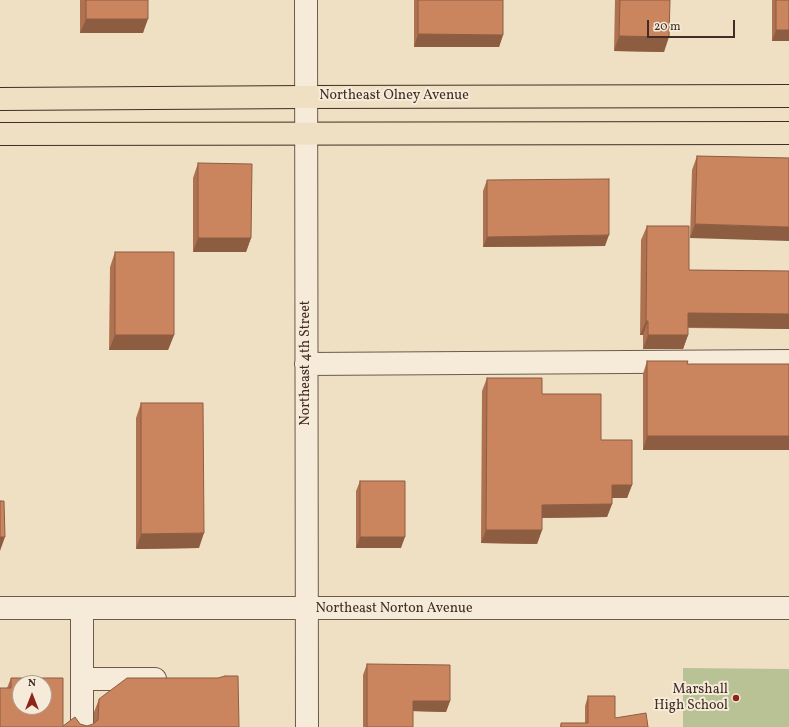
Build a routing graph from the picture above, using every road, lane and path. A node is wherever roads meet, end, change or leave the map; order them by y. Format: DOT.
graph roads {
  1 [pos="306,0"];
  2 [pos="306,96"];
  3 [pos="789,96"];
  4 [pos="0,99"];
  5 [pos="789,133"];
  6 [pos="0,134"];
  7 [pos="306,134"];
  8 [pos="789,361"];
  9 [pos="306,364"];
  10 [pos="0,608"];
  11 [pos="82,608"];
  12 [pos="789,608"];
  13 [pos="306,609"];
  14 [pos="175,679"];
  15 [pos="82,680"];
  16 [pos="82,727"];
  17 [pos="307,727"];
  1 -- 2 [label="street, Northeast 4th Street"];
  2 -- 3 [label="main road, Northeast Olney Avenue"];
  2 -- 4 [label="main road, Northeast Olney Avenue"];
  2 -- 7 [label="street, Northeast 4th Street"];
  5 -- 7 [label="main road"];
  6 -- 7 [label="main road"];
  7 -- 9 [label="street, Northeast 4th Street"];
  8 -- 9 [label="street"];
  9 -- 13 [label="street, Northeast 4th Street"];
  10 -- 11 [label="street, Northeast Norton Avenue"];
  11 -- 13 [label="street, Northeast Norton Avenue"];
  11 -- 15 [label="street"];
  12 -- 13 [label="street, Northeast Norton Avenue"];
  13 -- 17 [label="street, Northeast 4th Street"];
  14 -- 15 [label="street"];
  15 -- 16 [label="street"];
}
